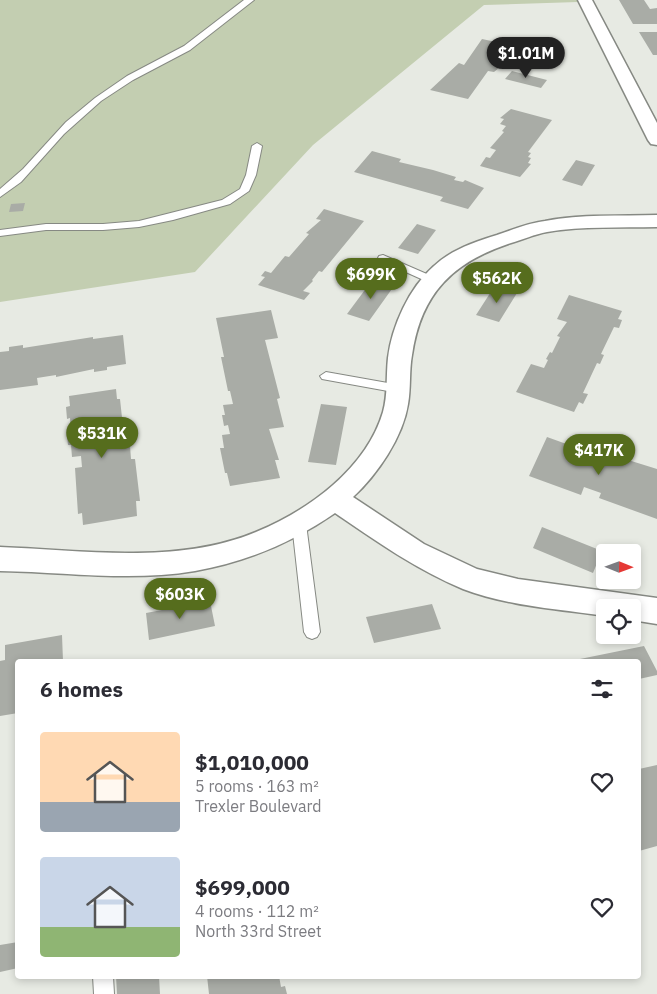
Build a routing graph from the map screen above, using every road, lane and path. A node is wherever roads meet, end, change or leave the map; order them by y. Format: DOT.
graph roads {
  1 [pos="250,0"];
  2 [pos="585,0"];
  3 [pos="657,140"];
  4 [pos="257,146"];
  5 [pos="0,194"];
  6 [pos="657,221"];
  7 [pos="0,234"];
  8 [pos="383,258"];
  9 [pos="432,280"];
  10 [pos="326,376"];
  11 [pos="398,389"];
  12 [pos="336,499"];
  13 [pos="299,524"];
  14 [pos="0,559"];
  15 [pos="657,611"];
  16 [pos="312,632"];
  17 [pos="103,979"];
  18 [pos="104,994"];
  1 -- 5 [label="lane"];
  2 -- 3 [label="street"];
  4 -- 7 [label="lane"];
  6 -- 9 [label="street"];
  8 -- 9 [label="lane"];
  9 -- 11 [label="street"];
  10 -- 11 [label="lane"];
  11 -- 12 [label="street"];
  12 -- 13 [label="street"];
  12 -- 15 [label="street"];
  13 -- 14 [label="street"];
  13 -- 16 [label="lane"];
  17 -- 18 [label="lane"];
}
